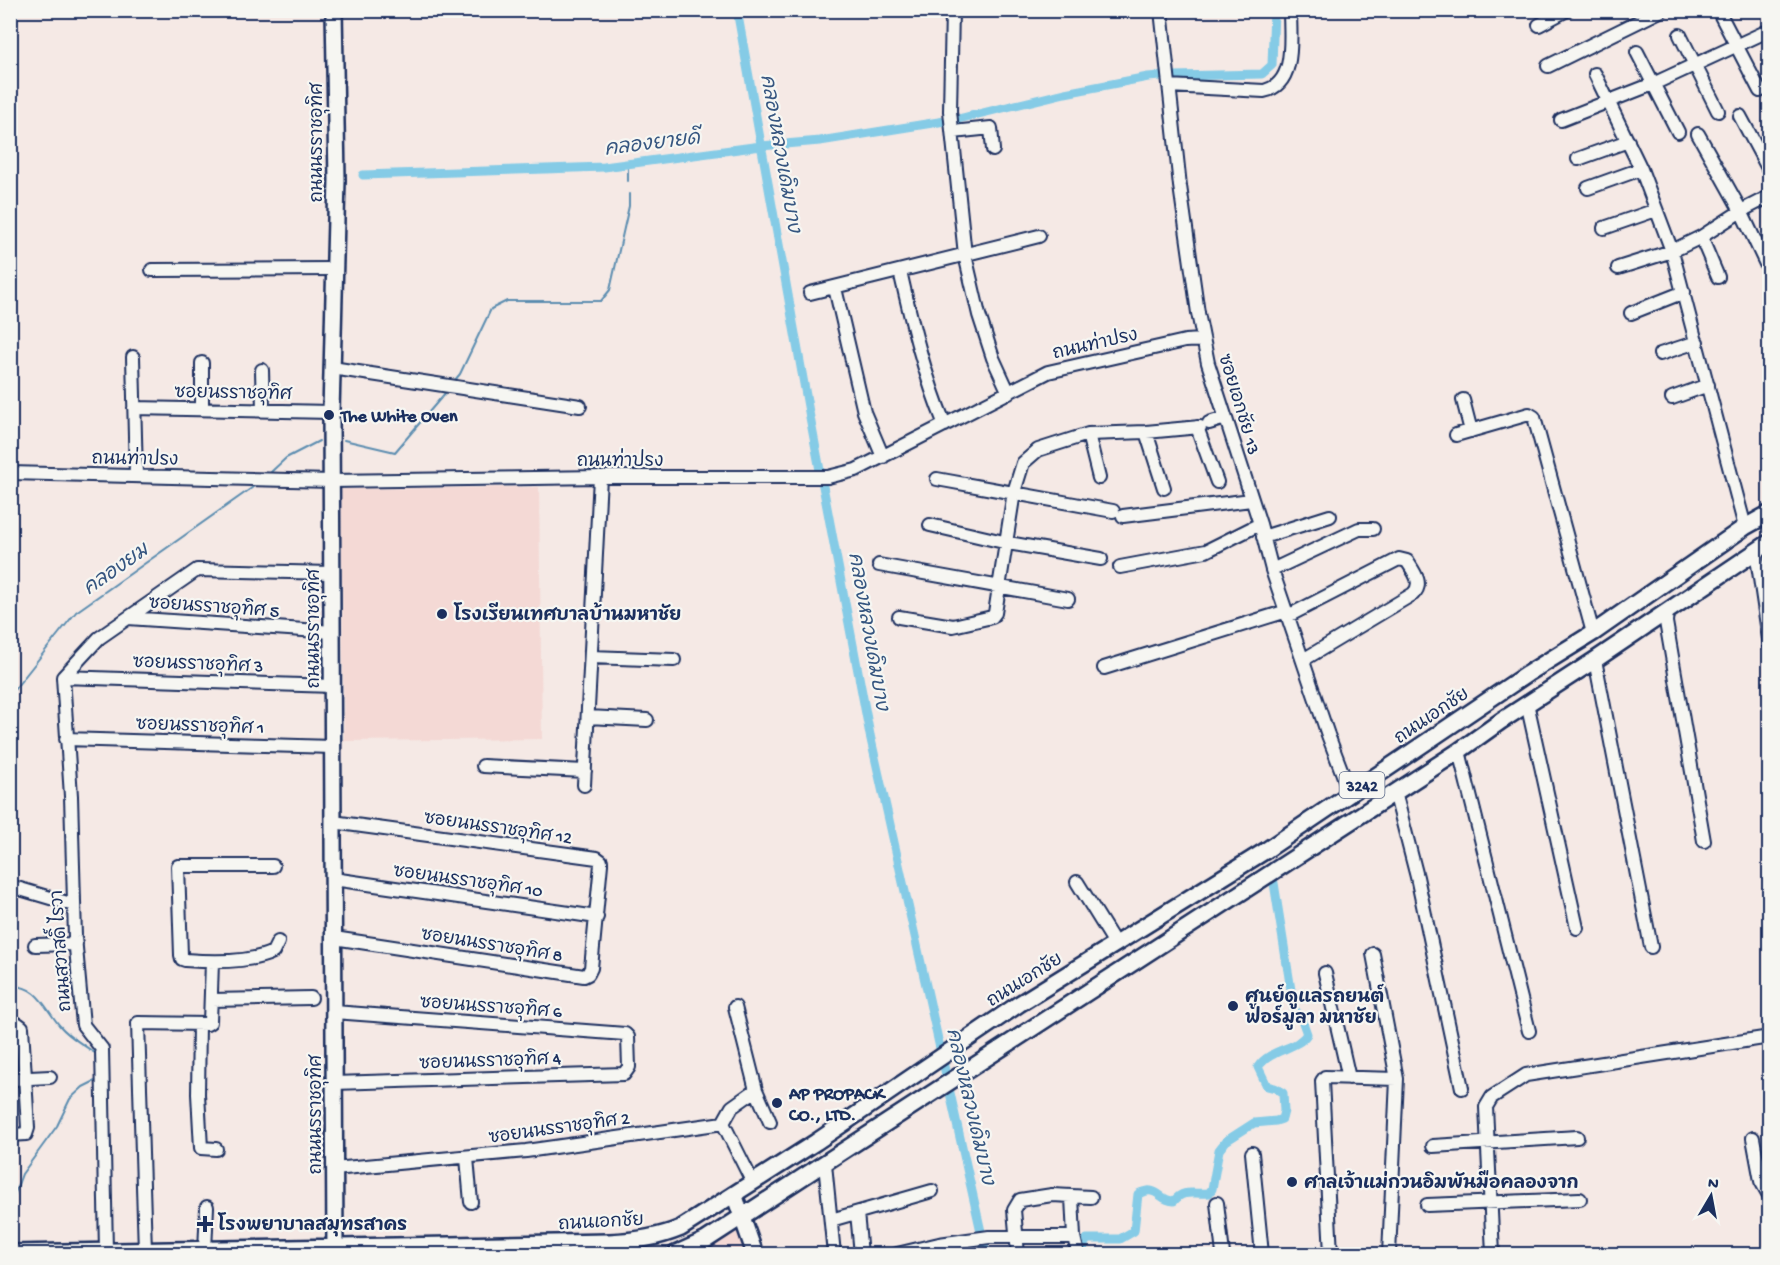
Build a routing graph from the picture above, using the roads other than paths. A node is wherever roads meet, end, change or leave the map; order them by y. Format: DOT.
graph roads {
  1 [pos="334,10"];
  2 [pos="952,10"];
  3 [pos="1161,10"];
  4 [pos="1290,10"];
  5 [pos="1567,10"];
  6 [pos="1662,10"];
  7 [pos="1721,16"];
  8 [pos="1539,25"];
  9 [pos="1770,30"];
  10 [pos="1680,35"];
  11 [pos="1738,45"];
  12 [pos="1637,52"];
  13 [pos="1693,64"];
  14 [pos="1548,66"];
  15 [pos="1595,74"];
  16 [pos="1653,84"];
  17 [pos="1169,86"];
  18 [pos="1760,91"];
  19 [pos="1609,103"];
  20 [pos="1718,111"];
  21 [pos="1740,116"];
  22 [pos="1561,120"];
  23 [pos="953,132"];
  24 [pos="1678,132"];
  25 [pos="1698,134"];
  26 [pos="1628,141"];
  27 [pos="993,150"];
  28 [pos="1578,159"];
  29 [pos="1641,169"];
  30 [pos="1770,172"];
  31 [pos="1588,188"];
  32 [pos="1770,196"];
  33 [pos="1656,210"];
  34 [pos="1741,211"];
  35 [pos="1604,228"];
  36 [pos="1039,236"];
  37 [pos="1701,237"];
  38 [pos="1672,251"];
  39 [pos="965,255"];
  40 [pos="1766,264"];
  41 [pos="1618,268"];
  42 [pos="152,270"];
  43 [pos="333,270"];
  44 [pos="900,271"];
  45 [pos="1718,277"];
  46 [pos="835,288"];
  47 [pos="1684,292"];
  48 [pos="810,293"];
  49 [pos="1631,313"];
  50 [pos="1203,340"];
  51 [pos="1696,342"];
  52 [pos="1660,354"];
  53 [pos="133,357"];
  54 [pos="202,363"];
  55 [pos="332,368"];
  56 [pos="262,370"];
  57 [pos="1708,385"];
  58 [pos="1009,393"];
  59 [pos="1672,398"];
  60 [pos="1463,400"];
  61 [pos="580,406"];
  62 [pos="134,408"];
  63 [pos="202,409"];
  64 [pos="263,410"];
  65 [pos="330,412"];
  66 [pos="1225,418"];
  67 [pos="945,424"];
  68 [pos="1202,426"];
  69 [pos="1471,431"];
  70 [pos="1146,432"];
  71 [pos="1088,434"];
  72 [pos="1456,435"];
  73 [pos="883,457"];
  74 [pos="10,473"];
  75 [pos="136,476"];
  76 [pos="600,477"];
  77 [pos="1100,478"];
  78 [pos="937,479"];
  79 [pos="332,481"];
  80 [pos="1216,482"];
  81 [pos="1164,488"];
  82 [pos="1014,492"];
  83 [pos="1251,500"];
  84 [pos="1770,513"];
  85 [pos="1330,516"];
  86 [pos="1260,524"];
  87 [pos="930,525"];
  88 [pos="1745,526"];
  89 [pos="1373,529"];
  90 [pos="1263,537"];
  91 [pos="1770,542"];
  92 [pos="1008,543"];
  93 [pos="1756,551"];
  94 [pos="1101,559"];
  95 [pos="879,565"];
  96 [pos="1120,567"];
  97 [pos="1272,570"];
  98 [pos="332,573"];
  99 [pos="999,586"];
  100 [pos="1068,599"];
  101 [pos="1667,611"];
  102 [pos="1288,614"];
  103 [pos="899,617"];
  104 [pos="128,618"];
  105 [pos="333,632"];
  106 [pos="1593,633"];
  107 [pos="1770,646"];
  108 [pos="591,657"];
  109 [pos="674,660"];
  110 [pos="1303,660"];
  111 [pos="1595,660"];
  112 [pos="1104,668"];
  113 [pos="63,677"];
  114 [pos="333,686"];
  115 [pos="1527,703"];
  116 [pos="588,717"];
  117 [pos="647,720"];
  118 [pos="66,739"];
  119 [pos="333,747"];
  120 [pos="1459,751"];
  121 [pos="483,766"];
  122 [pos="585,771"];
  123 [pos="584,784"];
  124 [pos="1395,792"];
  125 [pos="1350,793"];
  126 [pos="333,822"];
  127 [pos="1704,842"];
  128 [pos="273,866"];
  129 [pos="333,879"];
  130 [pos="1077,882"];
  131 [pos="10,886"];
  132 [pos="74,905"];
  133 [pos="597,917"];
  134 [pos="1577,928"];
  135 [pos="333,938"];
  136 [pos="278,942"];
  137 [pos="76,944"];
  138 [pos="35,945"];
  139 [pos="1116,945"];
  140 [pos="1651,947"];
  141 [pos="1372,954"];
  142 [pos="212,962"];
  143 [pos="1324,973"];
  144 [pos="311,998"];
  145 [pos="212,999"];
  146 [pos="735,1007"];
  147 [pos="334,1012"];
  148 [pos="199,1024"];
  149 [pos="10,1025"];
  150 [pos="1529,1031"];
  151 [pos="1770,1037"];
  152 [pos="628,1052"];
  153 [pos="50,1077"];
  154 [pos="25,1078"];
  155 [pos="1349,1078"];
  156 [pos="10,1079"];
  157 [pos="1397,1079"];
  158 [pos="334,1083"];
  159 [pos="1462,1088"];
  160 [pos="756,1090"];
  161 [pos="770,1122"];
  162 [pos="723,1123"];
  163 [pos="10,1135"];
  164 [pos="1577,1137"];
  165 [pos="1753,1138"];
  166 [pos="1487,1143"];
  167 [pos="1433,1146"];
  168 [pos="216,1149"];
  169 [pos="1252,1153"];
  170 [pos="467,1158"];
  171 [pos="825,1164"];
  172 [pos="334,1169"];
  173 [pos="752,1181"];
  174 [pos="932,1191"];
  175 [pos="734,1194"];
  176 [pos="1072,1197"];
  177 [pos="1091,1197"];
  178 [pos="1770,1197"];
  179 [pos="1580,1199"];
  180 [pos="471,1202"];
  181 [pos="1217,1203"];
  182 [pos="1490,1203"];
  183 [pos="1427,1205"];
  184 [pos="207,1207"];
  185 [pos="857,1213"];
  186 [pos="742,1217"];
  187 [pos="831,1220"];
  188 [pos="1074,1237"];
  189 [pos="1016,1238"];
  190 [pos="940,1249"];
  191 [pos="205,1250"];
  192 [pos="106,1251"];
  193 [pos="145,1251"];
  194 [pos="334,1251"];
  195 [pos="10,1253"];
  196 [pos="675,1254"];
  197 [pos="755,1254"];
  198 [pos="834,1254"];
  199 [pos="861,1254"];
  200 [pos="897,1254"];
  201 [pos="1018,1254"];
  202 [pos="1078,1254"];
  203 [pos="1223,1254"];
  204 [pos="1262,1254"];
  205 [pos="1331,1254"];
  206 [pos="1389,1254"];
  207 [pos="1492,1254"];
  1 -- 43 [label="main road, ถนนนรราชอุทิศ"];
  2 -- 23 [label="street"];
  3 -- 17 [label="street, ซอยเอกชัย 13"];
  4 -- 17 [label="street"];
  5 -- 8 [label="street"];
  6 -- 14 [label="street"];
  7 -- 11 [label="street"];
  9 -- 11 [label="street"];
  10 -- 13 [label="street"];
  11 -- 13 [label="street"];
  11 -- 18 [label="street"];
  12 -- 16 [label="street"];
  13 -- 16 [label="street"];
  13 -- 20 [label="street"];
  15 -- 19 [label="street"];
  16 -- 19 [label="street"];
  16 -- 24 [label="street"];
  17 -- 50 [label="street, ซอยเอกชัย 13"];
  19 -- 22 [label="street"];
  19 -- 26 [label="street"];
  21 -- 30 [label="street"];
  23 -- 27 [label="street"];
  23 -- 39 [label="street"];
  25 -- 34 [label="street"];
  26 -- 28 [label="street"];
  26 -- 29 [label="street"];
  29 -- 31 [label="street"];
  29 -- 33 [label="street"];
  32 -- 34 [label="street"];
  33 -- 35 [label="street"];
  33 -- 38 [label="street"];
  34 -- 37 [label="street"];
  34 -- 40 [label="street"];
  36 -- 39 [label="street"];
  37 -- 38 [label="street"];
  37 -- 45 [label="street"];
  38 -- 41 [label="street"];
  38 -- 47 [label="street"];
  39 -- 44 [label="street"];
  39 -- 58 [label="street"];
  42 -- 43 [label="street"];
  43 -- 55 [label="main road, ถนนนรราชอุทิศ"];
  44 -- 46 [label="street"];
  44 -- 67 [label="street"];
  46 -- 48 [label="street"];
  46 -- 73 [label="street"];
  47 -- 49 [label="street"];
  47 -- 51 [label="street"];
  50 -- 58 [label="street, ถนนท่าปรง"];
  50 -- 66 [label="street, ซอยเอกชัย 13"];
  51 -- 52 [label="street"];
  51 -- 57 [label="street"];
  53 -- 62 [label="street"];
  54 -- 63 [label="street"];
  55 -- 61 [label="street"];
  55 -- 65 [label="main road, ถนนนรราชอุทิศ"];
  56 -- 64 [label="street"];
  57 -- 59 [label="street"];
  57 -- 88 [label="street"];
  58 -- 67 [label="street, ถนนท่าปรง"];
  60 -- 69 [label="street"];
  62 -- 63 [label="street, ซอยนรราชอุทิศ"];
  62 -- 75 [label="street"];
  63 -- 64 [label="street, ซอยนรราชอุทิศ"];
  64 -- 65 [label="street, ซอยนรราชอุทิศ"];
  65 -- 79 [label="main road, ถนนนรราชอุทิศ"];
  66 -- 68 [label="street"];
  66 -- 83 [label="street, ซอยเอกชัย 13"];
  67 -- 73 [label="street, ถนนท่าปรง"];
  68 -- 70 [label="street"];
  68 -- 80 [label="street"];
  69 -- 72 [label="street"];
  69 -- 106 [label="street"];
  70 -- 71 [label="street"];
  70 -- 81 [label="street"];
  71 -- 77 [label="street"];
  71 -- 82 [label="street"];
  73 -- 76 [label="street, ถนนท่าปรง"];
  74 -- 75 [label="street, ถนนท่าปรง"];
  75 -- 79 [label="street, ถนนท่าปรง"];
  76 -- 79 [label="street, ถนนท่าปรง"];
  76 -- 108 [label="street"];
  78 -- 82 [label="street"];
  79 -- 98 [label="main road, ถนนนรราชอุทิศ"];
  82 -- 83 [label="street"];
  82 -- 92 [label="street"];
  83 -- 86 [label="street, ซอยเอกชัย 13"];
  84 -- 88 [label="main road, ถนนเอกชัย / 3242"];
  85 -- 90 [label="street"];
  86 -- 90 [label="street, ซอยเอกชัย 13"];
  86 -- 96 [label="street"];
  87 -- 92 [label="street"];
  88 -- 93 [label="main road"];
  88 -- 106 [label="main road, ถนนเอกชัย / 3242"];
  89 -- 97 [label="street"];
  90 -- 97 [label="street, ซอยเอกชัย 13"];
  91 -- 93 [label="main road, 3242"];
  92 -- 94 [label="street"];
  92 -- 99 [label="street"];
  93 -- 101 [label="main road, 3242"];
  93 -- 107 [label="street"];
  95 -- 99 [label="street"];
  97 -- 102 [label="street, ซอยเอกชัย 13"];
  98 -- 104 [label="street"];
  98 -- 105 [label="main road, ถนนนรราชอุทิศ"];
  99 -- 100 [label="street"];
  99 -- 103 [label="street"];
  101 -- 111 [label="main road, 3242"];
  101 -- 127 [label="street"];
  102 -- 110 [label="street, ซอยเอกชัย 13"];
  102 -- 110 [label="street"];
  102 -- 112 [label="street"];
  104 -- 105 [label="street, ซอยนรราชอุทิศ 5"];
  104 -- 113 [label="street"];
  105 -- 114 [label="main road, ถนนนรราชอุทิศ"];
  106 -- 125 [label="main road, ถนนเอกชัย / 3242"];
  108 -- 109 [label="street"];
  108 -- 116 [label="street"];
  110 -- 125 [label="street, ซอยเอกชัย 13"];
  111 -- 115 [label="main road, 3242"];
  111 -- 140 [label="street"];
  113 -- 114 [label="street, ซอยนรราชอุทิศ 3"];
  113 -- 118 [label="street, ถนนสวาสดิ์ ไรวา"];
  114 -- 119 [label="main road, ถนนนรราชอุทิศ"];
  115 -- 120 [label="main road, 3242"];
  115 -- 134 [label="street"];
  116 -- 117 [label="street"];
  116 -- 122 [label="street"];
  118 -- 119 [label="street, ซอยนรราชอุทิศ 1"];
  118 -- 132 [label="street, ถนนสวาสดิ์ ไรวา"];
  119 -- 126 [label="main road, ถนนนรราชอุทิศ"];
  120 -- 124 [label="main road, 3242"];
  120 -- 150 [label="street"];
  121 -- 122 [label="street"];
  122 -- 123 [label="street"];
  124 -- 159 [label="street"];
  124 -- 171 [label="main road, 3242"];
  125 -- 139 [label="main road, ถนนเอกชัย / 3242"];
  126 -- 129 [label="main road, ถนนนรราชอุทิศ"];
  126 -- 133 [label="street, ซอยนนรราชอุทิศ 12"];
  128 -- 142 [label="street"];
  129 -- 133 [label="street, ซอยนนรราชอุทิศ 10"];
  129 -- 135 [label="main road, ถนนนรราชอุทิศ"];
  130 -- 139 [label="street"];
  131 -- 132 [label="street"];
  132 -- 137 [label="street, ถนนสวาสดิ์ ไรวา"];
  133 -- 135 [label="street, ซอยนนรราชอุทิศ 8"];
  135 -- 147 [label="main road, ถนนนรราชอุทิศ"];
  136 -- 142 [label="street"];
  137 -- 138 [label="street"];
  137 -- 192 [label="street, ถนนสวาสดิ์ ไรวา"];
  139 -- 173 [label="main road, ถนนเอกชัย / 3242"];
  141 -- 157 [label="street"];
  142 -- 145 [label="street"];
  143 -- 155 [label="street"];
  144 -- 145 [label="street"];
  145 -- 148 [label="street"];
  146 -- 160 [label="street"];
  147 -- 152 [label="street, ซอยนนรราชอุทิศ 6"];
  147 -- 158 [label="main road, ถนนนรราชอุทิศ"];
  148 -- 168 [label="street"];
  148 -- 193 [label="street"];
  149 -- 154 [label="street"];
  151 -- 166 [label="street"];
  152 -- 158 [label="street, ซอยนนรราชอุทิศ 4"];
  153 -- 154 [label="street"];
  154 -- 156 [label="street"];
  154 -- 163 [label="street"];
  155 -- 157 [label="street"];
  155 -- 205 [label="street"];
  157 -- 206 [label="street"];
  158 -- 172 [label="main road, ถนนนรราชอุทิศ"];
  160 -- 161 [label="street"];
  160 -- 162 [label="street"];
  162 -- 170 [label="street, ซอยนนรราชอุทิศ 2"];
  162 -- 173 [label="street"];
  164 -- 166 [label="street"];
  165 -- 178 [label="street"];
  166 -- 167 [label="street"];
  166 -- 182 [label="street"];
  169 -- 204 [label="street"];
  170 -- 172 [label="street, ซอยนนรราชอุทิศ 2"];
  170 -- 180 [label="street"];
  171 -- 186 [label="main road"];
  171 -- 187 [label="street"];
  172 -- 194 [label="main road, ถนนนรราชอุทิศ"];
  173 -- 175 [label="main road, ถนนเอกชัย"];
  174 -- 185 [label="street"];
  175 -- 186 [label="main road"];
  175 -- 194 [label="main road, ถนนเอกชัย"];
  176 -- 177 [label="street"];
  176 -- 188 [label="street"];
  176 -- 189 [label="street"];
  179 -- 182 [label="street"];
  181 -- 203 [label="street"];
  182 -- 183 [label="street"];
  182 -- 207 [label="street"];
  184 -- 191 [label="street"];
  185 -- 187 [label="street"];
  185 -- 199 [label="street"];
  186 -- 196 [label="main road"];
  186 -- 197 [label="main road"];
  187 -- 198 [label="street"];
  188 -- 189 [label="street"];
  188 -- 202 [label="street"];
  189 -- 190 [label="street"];
  189 -- 201 [label="street"];
  190 -- 200 [label="street"];
  191 -- 193 [label="main road, ถนนเอกชัย"];
  191 -- 194 [label="main road, ถนนเอกชัย"];
  192 -- 193 [label="main road, ถนนเอกชัย"];
  192 -- 195 [label="main road, ถนนเอกชัย"];
}
